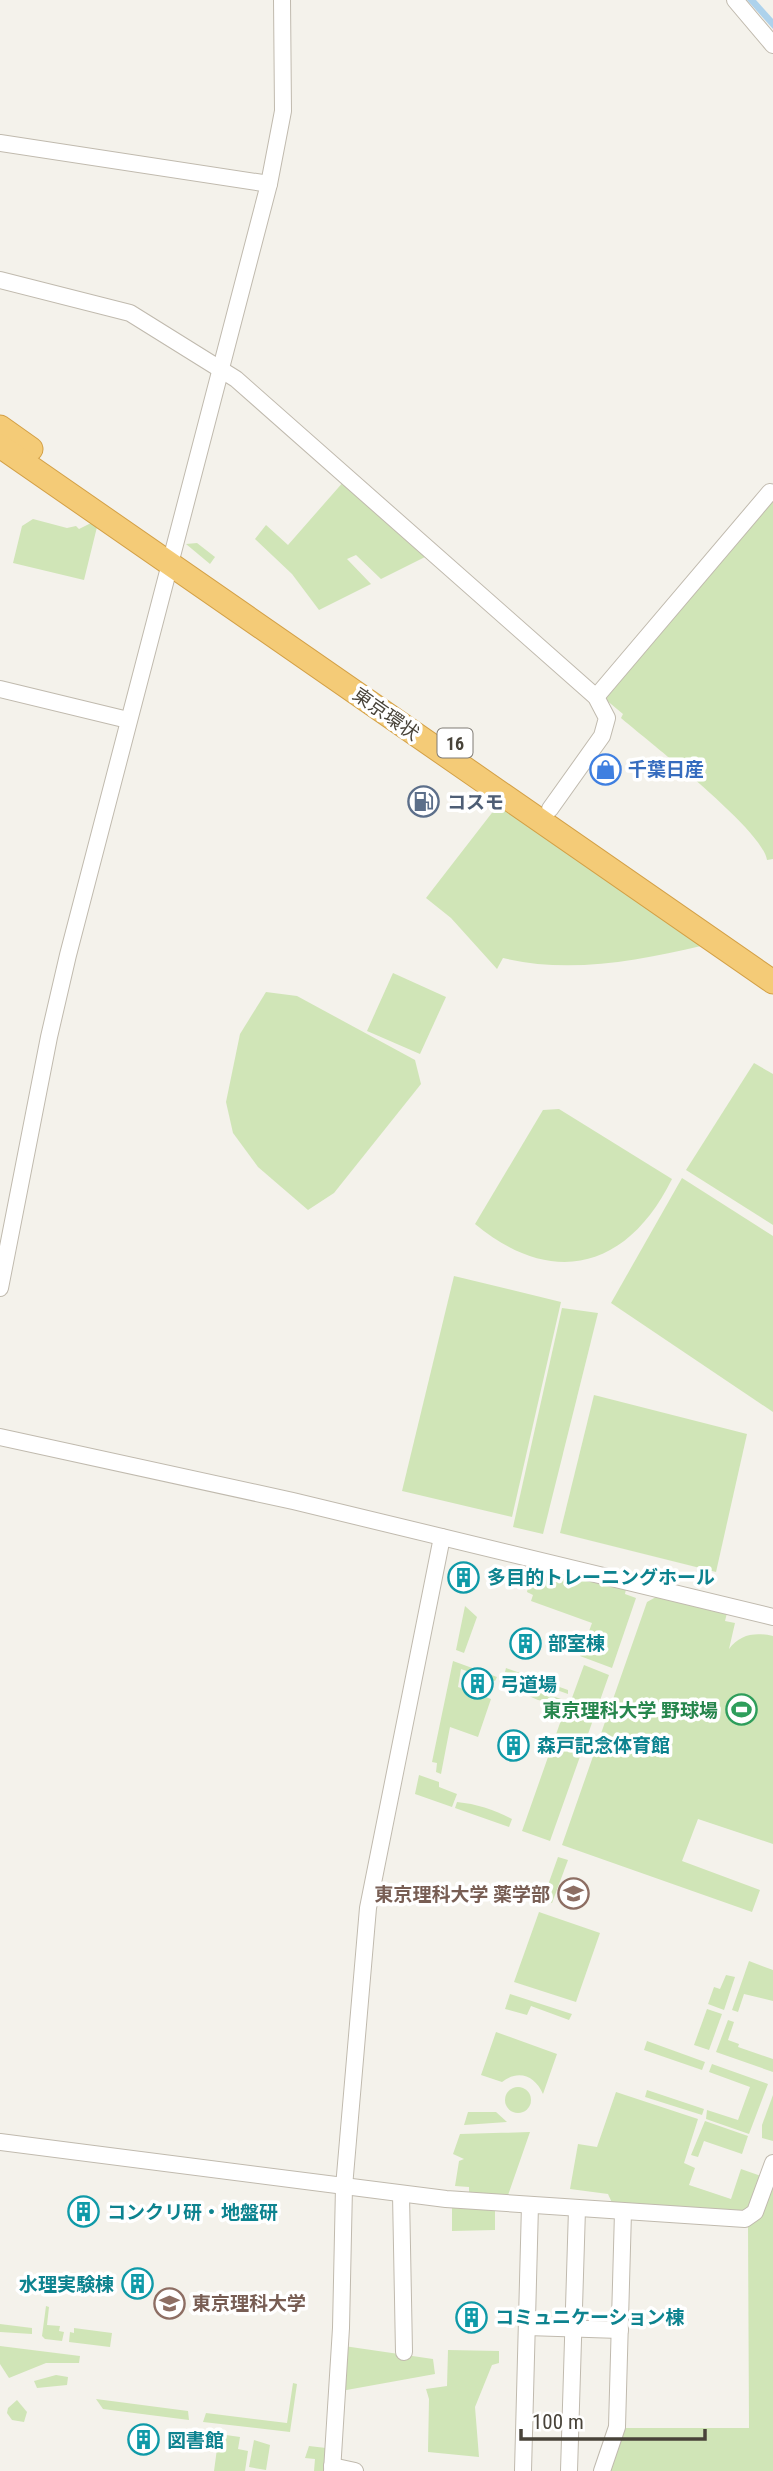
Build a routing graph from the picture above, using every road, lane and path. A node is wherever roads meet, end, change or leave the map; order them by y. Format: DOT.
graph roads {
  1 [pos="282,0"];
  2 [pos="734,0"];
  3 [pos="773,45"];
  4 [pos="0,144"];
  5 [pos="270,184"];
  6 [pos="0,280"];
  7 [pos="221,369"];
  8 [pos="0,427"];
  9 [pos="0,446"];
  10 [pos="770,492"];
  11 [pos="171,555"];
  12 [pos="0,689"];
  13 [pos="596,697"];
  14 [pos="128,720"];
  15 [pos="550,808"];
  16 [pos="773,963"];
  17 [pos="773,982"];
  18 [pos="0,1288"];
  19 [pos="0,1437"];
  20 [pos="442,1537"];
  21 [pos="773,1617"];
  22 [pos="0,2142"];
  23 [pos="773,2163"];
  24 [pos="344,2187"];
  25 [pos="401,2194"];
  26 [pos="530,2205"];
  27 [pos="577,2209"];
  28 [pos="623,2212"];
  29 [pos="527,2326"];
  30 [pos="573,2329"];
  31 [pos="620,2330"];
  32 [pos="404,2352"];
  33 [pos="332,2468"];
  34 [pos="355,2471"];
  35 [pos="523,2471"];
  36 [pos="569,2471"];
  37 [pos="602,2471"];
  1 -- 5 [label="street"];
  2 -- 3 [label="street"];
  4 -- 5 [label="street"];
  5 -- 7 [label="street"];
  6 -- 7 [label="street"];
  7 -- 11 [label="street"];
  7 -- 13 [label="street"];
  8 -- 11 [label="highway, 東京環状 / 16"];
  9 -- 11 [label="highway, 東京環状 / 16"];
  10 -- 13 [label="street"];
  11 -- 14 [label="street"];
  11 -- 15 [label="highway, 東京環状 / 16"];
  11 -- 17 [label="highway, 東京環状 / 16"];
  12 -- 14 [label="street"];
  13 -- 15 [label="street"];
  14 -- 18 [label="street"];
  15 -- 16 [label="highway, 東京環状 / 16"];
  19 -- 20 [label="street"];
  20 -- 21 [label="street"];
  20 -- 24 [label="street"];
  22 -- 24 [label="street"];
  23 -- 28 [label="street"];
  24 -- 25 [label="street"];
  24 -- 33 [label="street"];
  25 -- 26 [label="street"];
  25 -- 32 [label="street"];
  26 -- 27 [label="street"];
  26 -- 29 [label="street"];
  27 -- 28 [label="street"];
  27 -- 30 [label="street"];
  28 -- 31 [label="street"];
  29 -- 30 [label="street"];
  29 -- 35 [label="street"];
  30 -- 31 [label="street"];
  30 -- 36 [label="street"];
  31 -- 37 [label="street"];
  33 -- 34 [label="street"];
}
